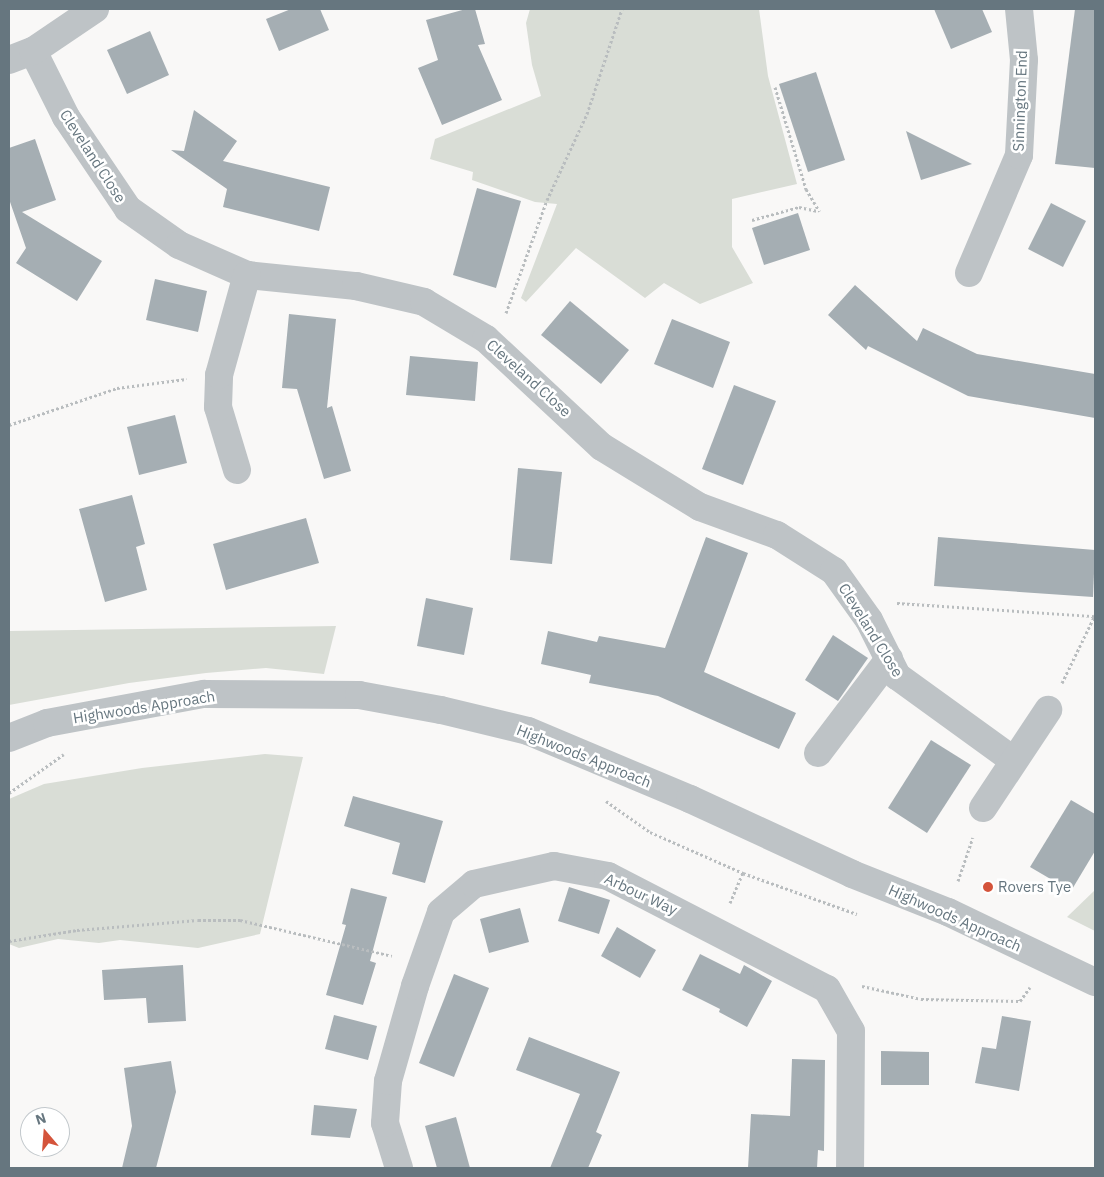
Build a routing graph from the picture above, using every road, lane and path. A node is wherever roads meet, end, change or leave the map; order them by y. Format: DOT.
graph roads {
  1 [pos="95,9"];
  2 [pos="622,9"];
  3 [pos="1019,9"];
  4 [pos="21,56"];
  5 [pos="775,87"];
  6 [pos="752,220"];
  7 [pos="969,273"];
  8 [pos="247,275"];
  9 [pos="486,339"];
  10 [pos="219,375"];
  11 [pos="9,425"];
  12 [pos="237,470"];
  13 [pos="854,600"];
  14 [pos="1095,616"];
  15 [pos="889,659"];
  16 [pos="1048,710"];
  17 [pos="9,738"];
  18 [pos="66,753"];
  19 [pos="818,753"];
  20 [pos="1012,760"];
  21 [pos="9,793"];
  22 [pos="602,798"];
  23 [pos="984,808"];
  24 [pos="948,912"];
  25 [pos="861,915"];
  26 [pos="9,941"];
  27 [pos="423,964"];
  28 [pos="1035,981"];
  29 [pos="1095,982"];
  30 [pos="827,989"];
  31 [pos="399,1168"];
  32 [pos="850,1168"];
  1 -- 4 [label="street"];
  2 -- 9 [label="path"];
  3 -- 7 [label="street, Sinnington End"];
  4 -- 8 [label="street, Cleveland Close"];
  5 -- 6 [label="path"];
  8 -- 9 [label="street, Cleveland Close"];
  8 -- 10 [label="street"];
  9 -- 13 [label="street, Cleveland Close"];
  10 -- 11 [label="path"];
  10 -- 12 [label="street"];
  13 -- 14 [label="path"];
  13 -- 15 [label="street, Cleveland Close"];
  14 -- 16 [label="path"];
  15 -- 19 [label="street"];
  15 -- 20 [label="street, Cleveland Close"];
  16 -- 20 [label="street"];
  17 -- 24 [label="street, Highwoods Approach"];
  18 -- 21 [label="path"];
  20 -- 23 [label="street"];
  22 -- 25 [label="path"];
  23 -- 24 [label="path"];
  24 -- 29 [label="street, Highwoods Approach"];
  26 -- 27 [label="path"];
  27 -- 30 [label="street, Arbour Way"];
  27 -- 31 [label="street, Arbour Way"];
  28 -- 30 [label="path"];
  30 -- 32 [label="street"];
}
